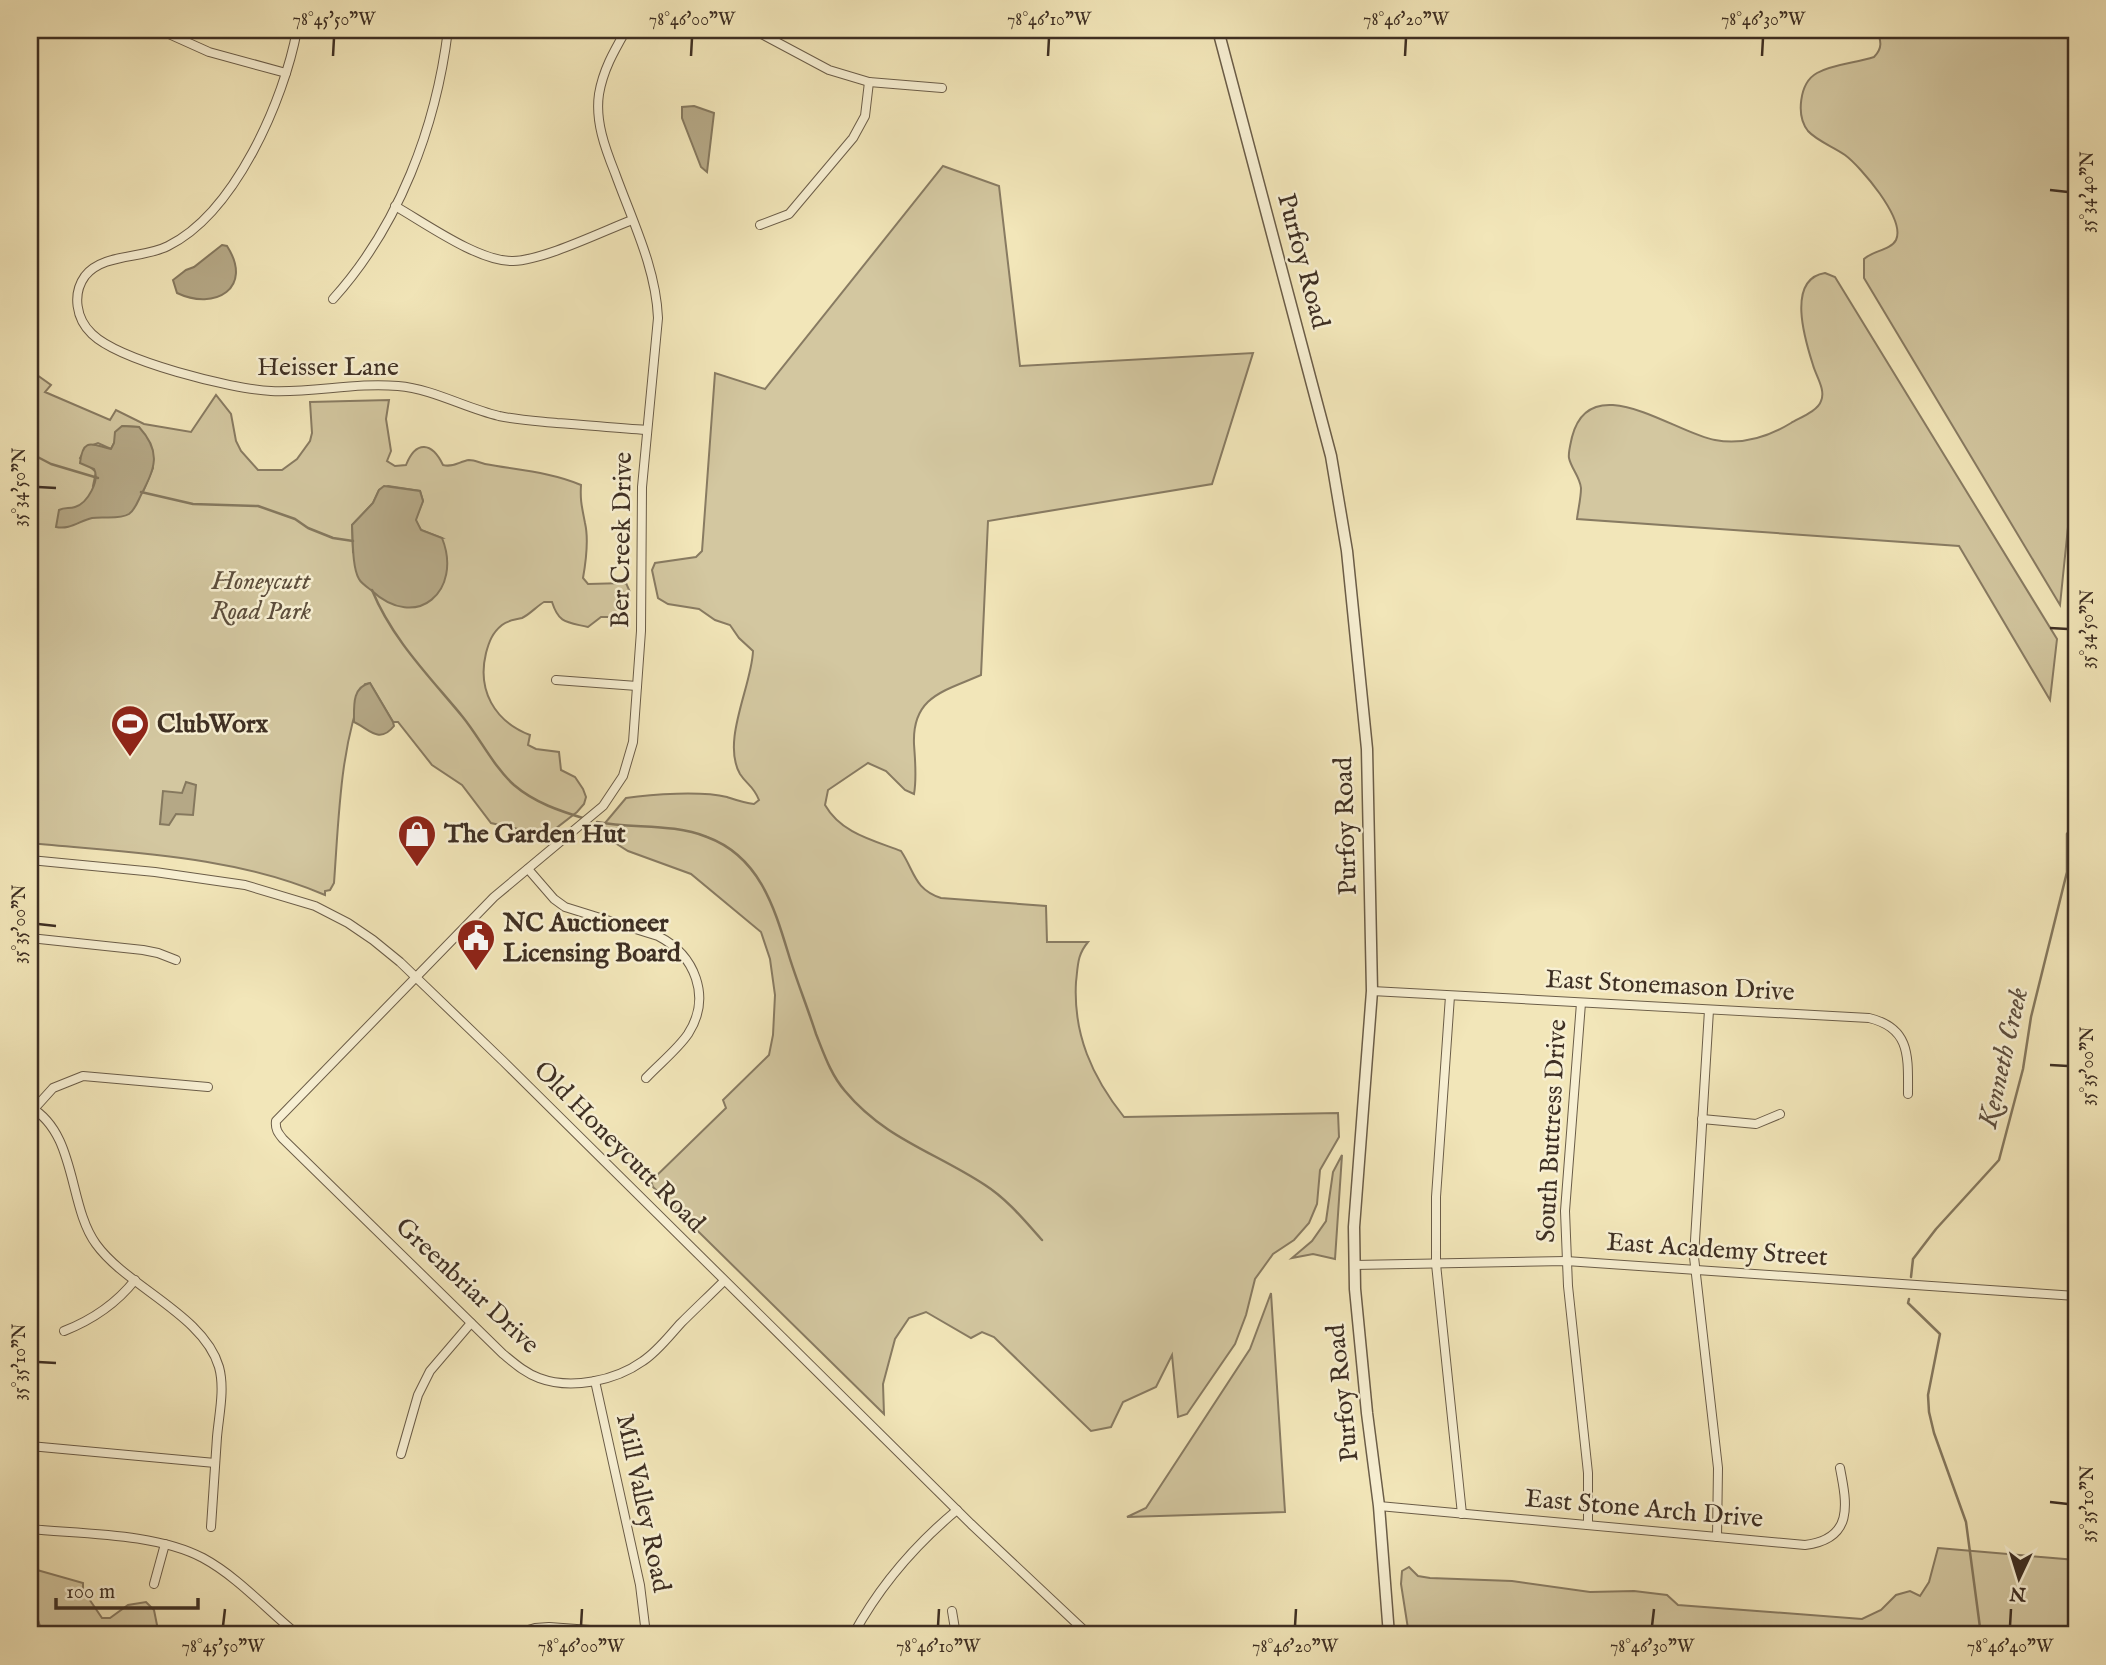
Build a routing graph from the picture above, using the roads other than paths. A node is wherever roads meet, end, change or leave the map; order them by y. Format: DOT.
graph roads {
  1 [pos="160,30"];
  2 [pos="297,30"];
  3 [pos="448,30"];
  4 [pos="626,30"];
  5 [pos="754,30"];
  6 [pos="1218,30"];
  7 [pos="286,73"];
  8 [pos="869,82"];
  9 [pos="942,88"];
  10 [pos="395,206"];
  11 [pos="632,220"];
  12 [pos="760,225"];
  13 [pos="333,299"];
  14 [pos="646,430"];
  15 [pos="556,680"];
  16 [pos="637,685"];
  17 [pos="30,860"];
  18 [pos="528,869"];
  19 [pos="30,938"];
  20 [pos="176,960"];
  21 [pos="414,977"];
  22 [pos="1372,991"];
  23 [pos="1450,996"];
  24 [pos="1581,1003"];
  25 [pos="1709,1010"];
  26 [pos="646,1078"];
  27 [pos="208,1087"];
  28 [pos="1908,1094"];
  29 [pos="32,1108"];
  30 [pos="1780,1114"];
  31 [pos="1702,1119"];
  32 [pos="276,1121"];
  33 [pos="1566,1261"];
  34 [pos="1436,1264"];
  35 [pos="1354,1265"];
  36 [pos="1696,1270"];
  37 [pos="135,1280"];
  38 [pos="724,1281"];
  39 [pos="2076,1296"];
  40 [pos="471,1323"];
  41 [pos="64,1331"];
  42 [pos="596,1381"];
  43 [pos="30,1446"];
  44 [pos="401,1454"];
  45 [pos="215,1463"];
  46 [pos="1840,1468"];
  47 [pos="1379,1506"];
  48 [pos="957,1510"];
  49 [pos="1462,1514"];
  50 [pos="1588,1525"];
  51 [pos="211,1527"];
  52 [pos="30,1529"];
  53 [pos="1717,1537"];
  54 [pos="164,1544"];
  55 [pos="153,1584"];
  56 [pos="952,1611"];
  57 [pos="646,1634"];
  58 [pos="298,1635"];
  59 [pos="511,1635"];
  60 [pos="659,1635"];
  61 [pos="853,1635"];
  62 [pos="956,1635"];
  63 [pos="1088,1635"];
  64 [pos="1390,1635"];
  1 -- 7 [label="street"];
  2 -- 7 [label="street, Heisser Lane"];
  3 -- 10 [label="street"];
  4 -- 11 [label="street, Ber Creek Drive"];
  5 -- 8 [label="street"];
  6 -- 22 [label="street, Purfoy Road"];
  7 -- 14 [label="street, Heisser Lane"];
  8 -- 9 [label="street"];
  8 -- 12 [label="street"];
  10 -- 11 [label="street"];
  10 -- 13 [label="street"];
  11 -- 14 [label="street, Ber Creek Drive"];
  14 -- 16 [label="street, Ber Creek Drive"];
  15 -- 16 [label="street"];
  16 -- 18 [label="street, Ber Creek Drive"];
  17 -- 21 [label="street, Old Honeycutt Road"];
  18 -- 21 [label="street, Ber Creek Drive"];
  18 -- 26 [label="street"];
  19 -- 20 [label="street"];
  21 -- 32 [label="street, Ber Creek Drive"];
  21 -- 38 [label="street, Old Honeycutt Road"];
  22 -- 23 [label="street, East Stonemason Drive"];
  22 -- 35 [label="street, Purfoy Road"];
  23 -- 24 [label="street, East Stonemason Drive"];
  23 -- 34 [label="street"];
  24 -- 25 [label="street, East Stonemason Drive"];
  24 -- 33 [label="street, South Buttress Drive"];
  25 -- 28 [label="street, East Stonemason Drive"];
  25 -- 31 [label="street"];
  27 -- 29 [label="street"];
  29 -- 37 [label="street"];
  30 -- 31 [label="street"];
  31 -- 36 [label="street"];
  32 -- 40 [label="street, Greenbriar Drive"];
  33 -- 34 [label="street, East Academy Street"];
  33 -- 36 [label="street, East Academy Street"];
  33 -- 50 [label="street, South Buttress Drive"];
  34 -- 35 [label="street, East Academy Street"];
  34 -- 49 [label="street"];
  35 -- 47 [label="street, Purfoy Road"];
  36 -- 39 [label="street, East Academy Street"];
  36 -- 53 [label="street"];
  37 -- 41 [label="street"];
  37 -- 45 [label="street"];
  38 -- 42 [label="street, Greenbriar Drive"];
  38 -- 48 [label="street, Old Honeycutt Road"];
  40 -- 42 [label="street, Greenbriar Drive"];
  40 -- 44 [label="street"];
  42 -- 57 [label="street, Mill Valley Road"];
  43 -- 45 [label="street"];
  45 -- 51 [label="street"];
  46 -- 53 [label="street, East Stone Arch Drive"];
  47 -- 49 [label="street, East Stone Arch Drive"];
  47 -- 64 [label="street, Purfoy Road"];
  48 -- 61 [label="street"];
  48 -- 63 [label="street, Old Honeycutt Road"];
  49 -- 50 [label="street, East Stone Arch Drive"];
  50 -- 53 [label="street, East Stone Arch Drive"];
  52 -- 54 [label="street"];
  54 -- 55 [label="street"];
  54 -- 58 [label="street"];
  56 -- 62 [label="street"];
  57 -- 59 [label="street"];
  57 -- 60 [label="street"];
}
